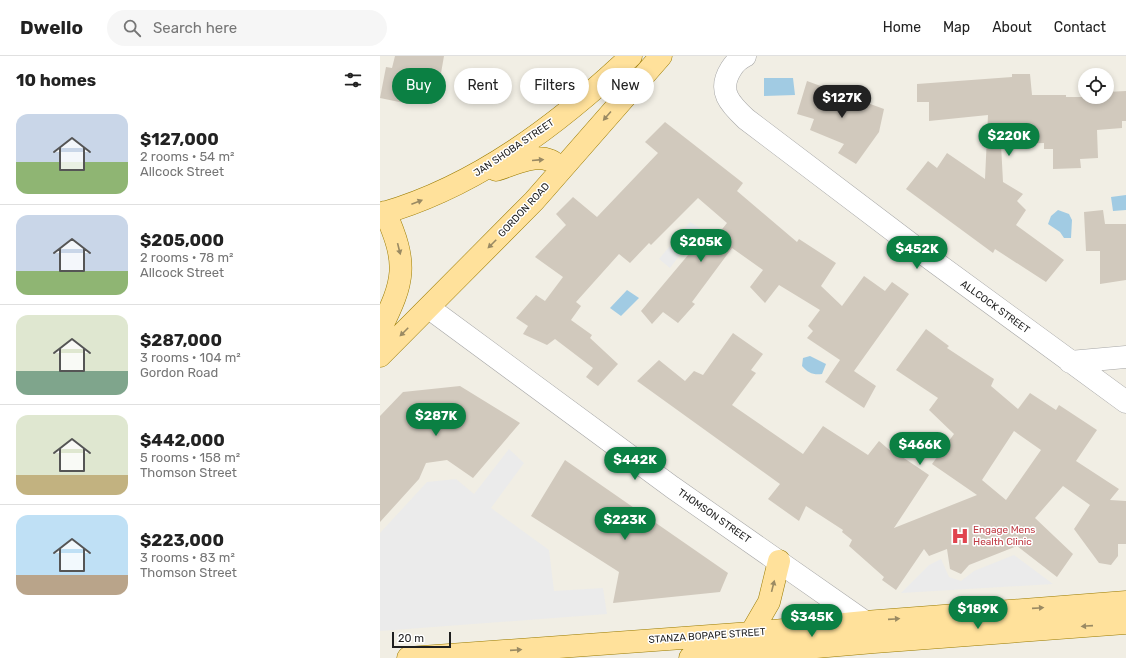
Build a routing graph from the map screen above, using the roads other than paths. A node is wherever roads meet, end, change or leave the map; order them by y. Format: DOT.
graph roads {
  1 [pos="631,56"];
  2 [pos="661,56"];
  3 [pos="745,56"];
  4 [pos="561,169"];
  5 [pos="473,177"];
  6 [pos="383,213"];
  7 [pos="429,308"];
  8 [pos="380,330"];
  9 [pos="380,356"];
  10 [pos="1126,357"];
  11 [pos="1070,362"];
  12 [pos="1126,402"];
  13 [pos="779,561"];
  14 [pos="1126,602"];
  15 [pos="865,622"];
  16 [pos="1126,623"];
  17 [pos="752,634"];
  18 [pos="829,644"];
  19 [pos="408,658"];
  20 [pos="690,658"];
  1 -- 5 [label="main road, JAN SHOBA STREET"];
  2 -- 4 [label="main road, GORDON ROAD, one-way"];
  3 -- 11 [label="street, ALLCOCK STREET"];
  5 -- 4 [label="main road, one-way"];
  4 -- 7 [label="main road, GORDON ROAD, one-way"];
  6 -- 5 [label="main road, JAN SHOBA STREET, one-way"];
  6 -- 8 [label="main road, one-way"];
  7 -- 9 [label="main road, GORDON ROAD, one-way"];
  7 -- 13 [label="street, THOMSON STREET"];
  10 -- 11 [label="street"];
  11 -- 12 [label="street, ALLCOCK STREET"];
  13 -- 15 [label="street, THOMSON STREET"];
  17 -- 13 [label="main road, one-way"];
  15 -- 14 [label="main road, STANZA BOPAPE STREET, one-way"];
  15 -- 18 [label="main road, STANZA BOPAPE STREET"];
  16 -- 18 [label="main road, STANZA BOPAPE STREET, one-way"];
  17 -- 18 [label="main road, STANZA BOPAPE STREET"];
  19 -- 17 [label="main road, STANZA BOPAPE STREET, one-way"];
  18 -- 20 [label="main road, STANZA BOPAPE STREET"];
}
